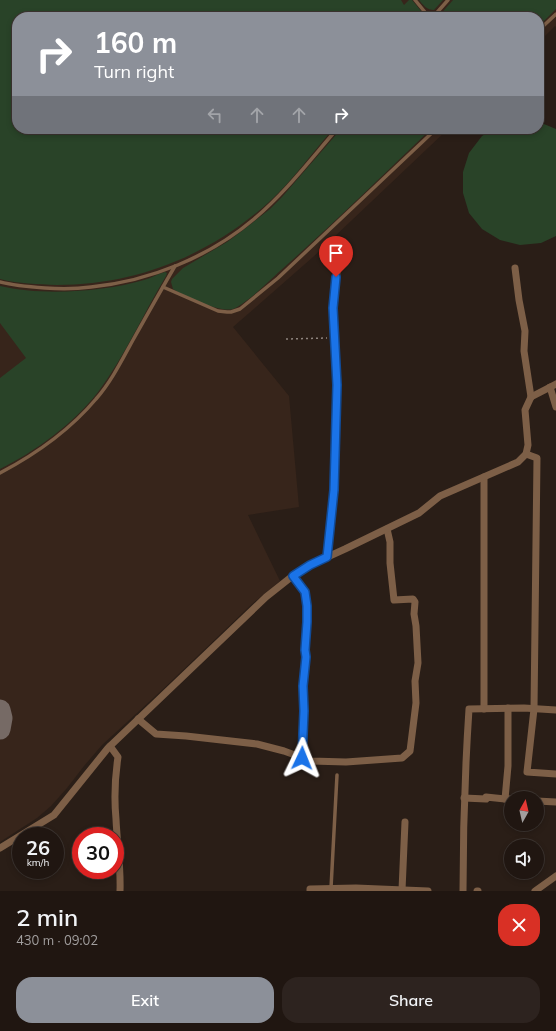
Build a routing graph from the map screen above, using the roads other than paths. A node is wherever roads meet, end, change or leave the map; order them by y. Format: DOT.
graph roads {
  1 [pos="415,0"];
  2 [pos="448,0"];
  3 [pos="425,12"];
  4 [pos="437,12"];
  5 [pos="556,14"];
  6 [pos="544,25"];
  7 [pos="333,134"];
  8 [pos="431,134"];
  9 [pos="340,246"];
  10 [pos="175,266"];
  11 [pos="515,268"];
  12 [pos="0,282"];
  13 [pos="163,288"];
  14 [pos="553,385"];
  15 [pos="531,397"];
  16 [pos="556,406"];
  17 [pos="526,454"];
  18 [pos="0,473"];
  19 [pos="484,477"];
  20 [pos="387,529"];
  21 [pos="327,557"];
  22 [pos="293,576"];
  23 [pos="508,708"];
  24 [pos="484,709"];
  25 [pos="534,709"];
  26 [pos="556,710"];
  27 [pos="138,719"];
  28 [pos="110,746"];
  29 [pos="302,758"];
  30 [pos="556,774"];
  31 [pos="337,775"];
  32 [pos="508,791"];
  33 [pos="464,798"];
  34 [pos="504,799"];
  35 [pos="544,801"];
  36 [pos="556,802"];
  37 [pos="405,822"];
  38 [pos="0,848"];
  39 [pos="556,876"];
  40 [pos="331,888"];
  41 [pos="402,890"];
  42 [pos="120,891"];
  43 [pos="310,891"];
  44 [pos="428,891"];
  45 [pos="463,891"];
  46 [pos="535,891"];
  1 -- 3 [label="lane"];
  2 -- 4 [label="lane"];
  5 -- 6 [label="lane"];
  7 -- 10 [label="lane"];
  8 -- 13 [label="lane"];
  9 -- 21 [label="street"];
  10 -- 12 [label="lane"];
  10 -- 13 [label="lane"];
  11 -- 15 [label="street"];
  13 -- 18 [label="lane"];
  14 -- 15 [label="street"];
  14 -- 16 [label="street"];
  15 -- 17 [label="street"];
  17 -- 19 [label="street"];
  17 -- 25 [label="street"];
  19 -- 20 [label="street"];
  19 -- 24 [label="street"];
  20 -- 21 [label="street"];
  20 -- 29 [label="street"];
  21 -- 22 [label="street"];
  22 -- 27 [label="street"];
  22 -- 29 [label="street"];
  23 -- 24 [label="street"];
  23 -- 25 [label="street"];
  23 -- 32 [label="street"];
  24 -- 33 [label="street"];
  25 -- 26 [label="street"];
  25 -- 30 [label="street"];
  27 -- 28 [label="street"];
  27 -- 29 [label="street"];
  28 -- 38 [label="street"];
  28 -- 42 [label="street"];
  31 -- 40 [label="lane"];
  33 -- 34 [label="street"];
  33 -- 45 [label="street"];
  35 -- 36 [label="street"];
  37 -- 41 [label="street"];
  39 -- 46 [label="street"];
  40 -- 41 [label="street"];
  40 -- 43 [label="street"];
  41 -- 44 [label="street"];
}
